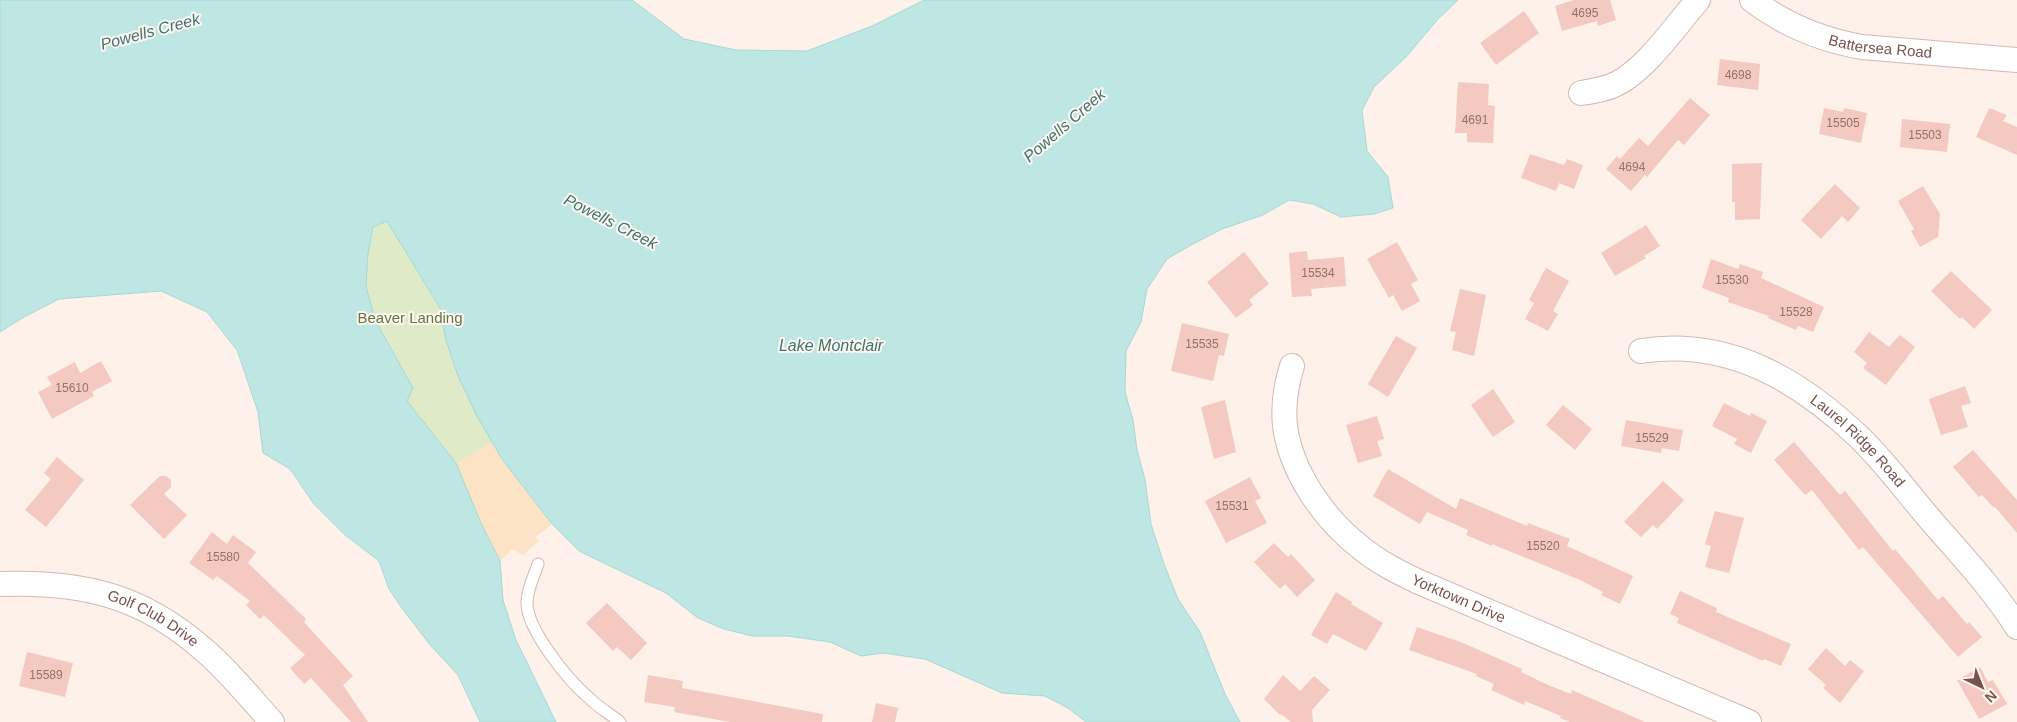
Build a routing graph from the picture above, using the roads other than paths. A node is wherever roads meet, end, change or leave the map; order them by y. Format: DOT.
graph roads {
  1 [pos="1698,0"];
  2 [pos="1752,0"];
  3 [pos="2017,60"];
  4 [pos="1581,93"];
  5 [pos="1641,350"];
  6 [pos="1292,366"];
  7 [pos="538,564"];
  8 [pos="0,584"];
  9 [pos="2017,627"];
  10 [pos="272,722"];
  11 [pos="620,722"];
  12 [pos="1749,722"];
  1 -- 4 [label="street"];
  2 -- 3 [label="street, Battersea Road"];
  5 -- 9 [label="street, Laurel Ridge Road"];
  6 -- 12 [label="street, Yorktown Drive"];
  7 -- 11 [label="lane"];
  8 -- 10 [label="street, Golf Club Drive"];
}
